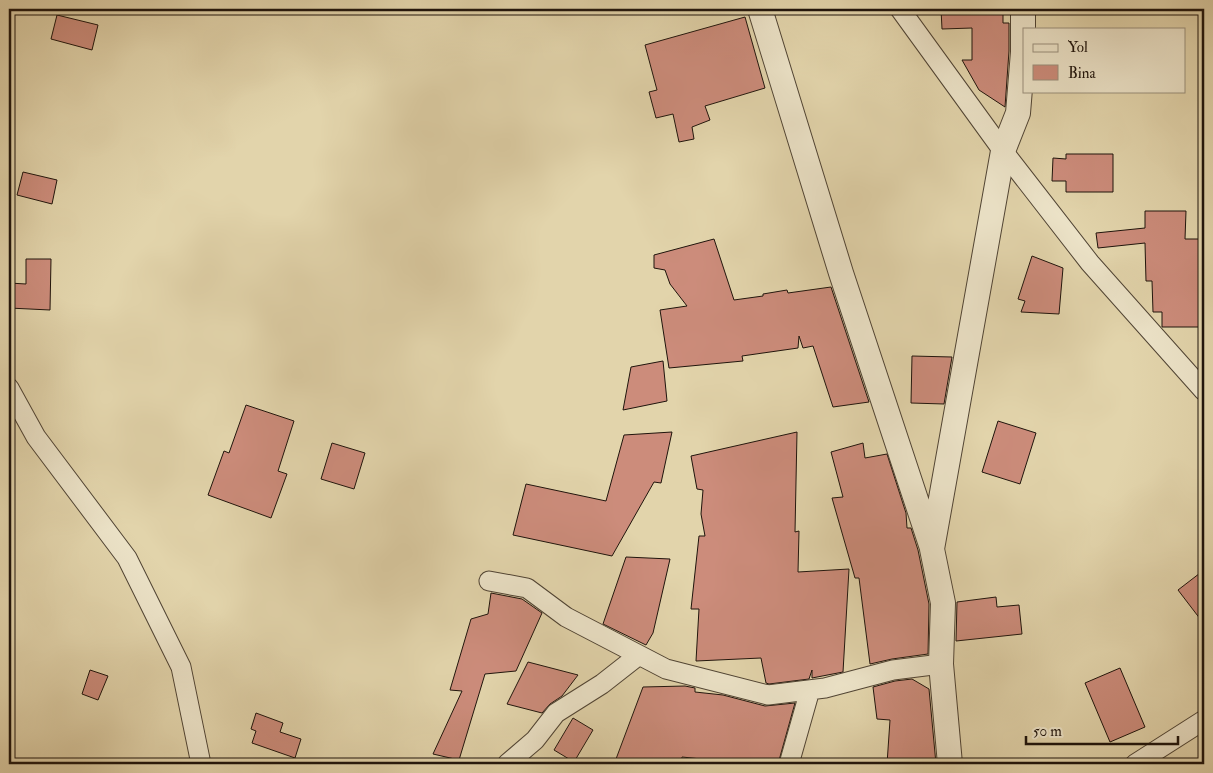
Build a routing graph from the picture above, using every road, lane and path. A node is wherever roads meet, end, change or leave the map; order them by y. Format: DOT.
graph roads {
  1 [pos="760,9"];
  2 [pos="900,9"];
  3 [pos="1023,9"];
  4 [pos="1003,151"];
  5 [pos="9,388"];
  6 [pos="1204,391"];
  7 [pos="932,549"];
  8 [pos="489,581"];
  9 [pos="639,655"];
  10 [pos="941,664"];
  11 [pos="810,690"];
  12 [pos="1204,720"];
  13 [pos="201,764"];
  14 [pos="507,764"];
  15 [pos="789,764"];
  16 [pos="950,764"];
  17 [pos="1135,764"];
  1 -- 7 [label="street"];
  2 -- 4 [label="street"];
  3 -- 4 [label="street"];
  4 -- 6 [label="street"];
  4 -- 7 [label="street"];
  5 -- 13 [label="street"];
  7 -- 10 [label="street"];
  8 -- 9 [label="street"];
  9 -- 11 [label="street"];
  9 -- 14 [label="street"];
  10 -- 11 [label="street"];
  10 -- 16 [label="street"];
  11 -- 15 [label="street"];
  12 -- 17 [label="street"];
}
